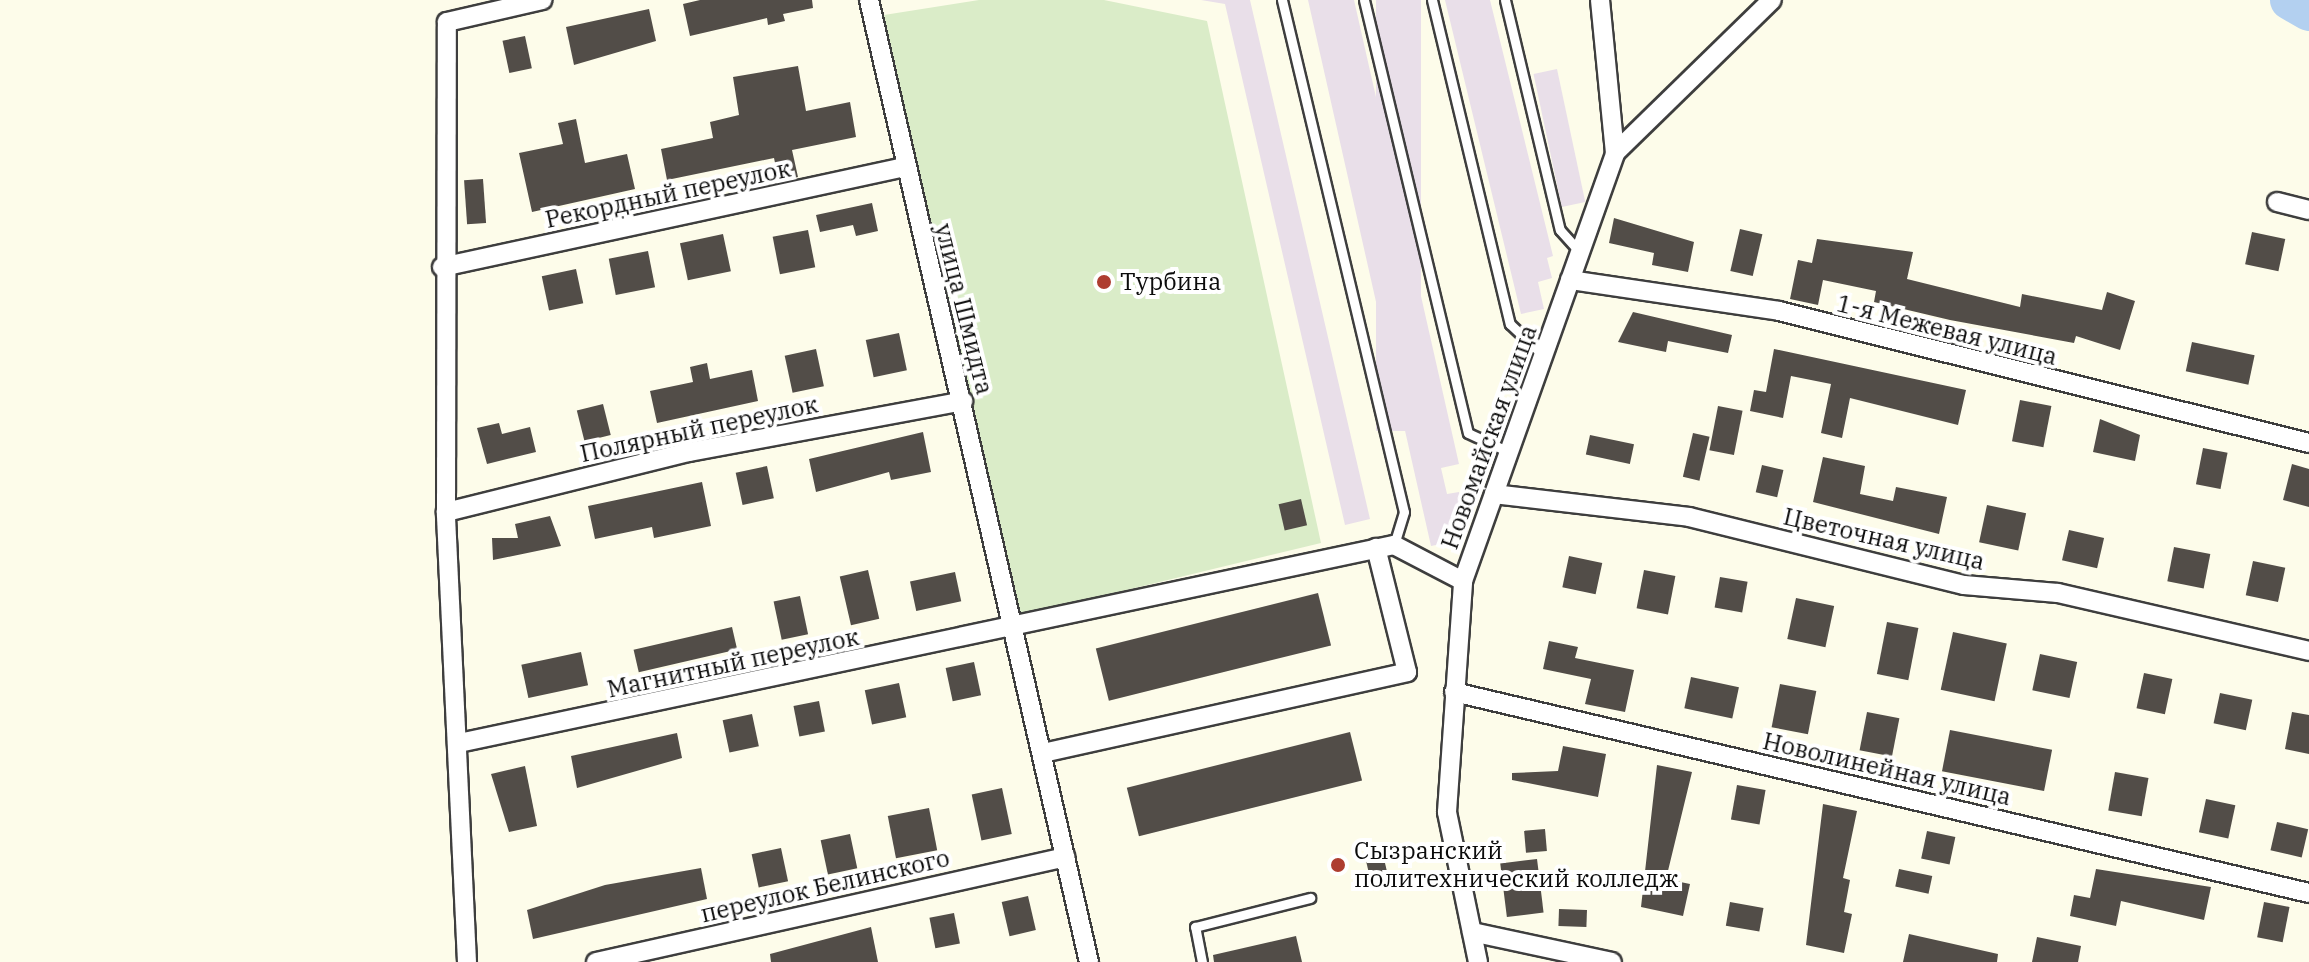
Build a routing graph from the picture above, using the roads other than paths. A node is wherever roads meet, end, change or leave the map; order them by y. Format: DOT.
graph roads {
  1 [pos="542,0"];
  2 [pos="869,0"];
  3 [pos="1282,0"];
  4 [pos="1364,0"];
  5 [pos="1432,0"];
  6 [pos="1505,0"];
  7 [pos="1600,0"];
  8 [pos="1772,0"];
  9 [pos="1615,153"];
  10 [pos="903,167"];
  11 [pos="2277,202"];
  12 [pos="2309,210"];
  13 [pos="1580,252"];
  14 [pos="442,267"];
  15 [pos="1570,280"];
  16 [pos="1544,356"];
  17 [pos="963,401"];
  18 [pos="2309,443"];
  19 [pos="1509,452"];
  20 [pos="1494,494"];
  21 [pos="446,512"];
  22 [pos="1385,546"];
  23 [pos="1463,581"];
  24 [pos="1016,629"];
  25 [pos="2309,651"];
  26 [pos="1454,692"];
  27 [pos="459,743"];
  28 [pos="1043,753"];
  29 [pos="1065,857"];
  30 [pos="2309,893"];
  31 [pos="1310,898"];
  32 [pos="1472,932"];
  33 [pos="467,962"];
  34 [pos="596,962"];
  35 [pos="1089,962"];
  36 [pos="1202,962"];
  37 [pos="1478,962"];
  38 [pos="1612,962"];
  1 -- 14 [label="street"];
  2 -- 10 [label="street, улица Шмидта"];
  3 -- 22 [label="lane"];
  4 -- 19 [label="lane"];
  5 -- 16 [label="lane"];
  6 -- 13 [label="lane"];
  7 -- 9 [label="street"];
  8 -- 9 [label="street, Новомайская улица"];
  9 -- 13 [label="street, Новомайская улица"];
  10 -- 14 [label="street, Рекордный переулок"];
  10 -- 17 [label="street, улица Шмидта"];
  11 -- 12 [label="street"];
  13 -- 15 [label="street, Новомайская улица"];
  14 -- 21 [label="street"];
  15 -- 16 [label="street, Новомайская улица"];
  15 -- 18 [label="street, 1-я Межевая улица"];
  16 -- 19 [label="street, Новомайская улица"];
  17 -- 21 [label="street, Полярный переулок"];
  17 -- 24 [label="street, улица Шмидта"];
  19 -- 20 [label="street, Новомайская улица"];
  20 -- 23 [label="street, Новомайская улица"];
  20 -- 25 [label="street, Цветочная улица"];
  21 -- 27 [label="street"];
  22 -- 23 [label="street"];
  22 -- 24 [label="street"];
  22 -- 28 [label="street"];
  23 -- 26 [label="street, Новомайская улица"];
  24 -- 27 [label="street, Магнитный переулок"];
  24 -- 28 [label="street, улица Шмидта"];
  26 -- 30 [label="street, Новолинейная улица"];
  26 -- 32 [label="street, Новомайская улица"];
  27 -- 33 [label="street"];
  28 -- 29 [label="street, улица Шмидта"];
  29 -- 34 [label="street, переулок Белинского"];
  29 -- 35 [label="street, улица Шмидта"];
  31 -- 36 [label="lane"];
  32 -- 37 [label="street, Новомайская улица"];
  32 -- 38 [label="street"];
}
